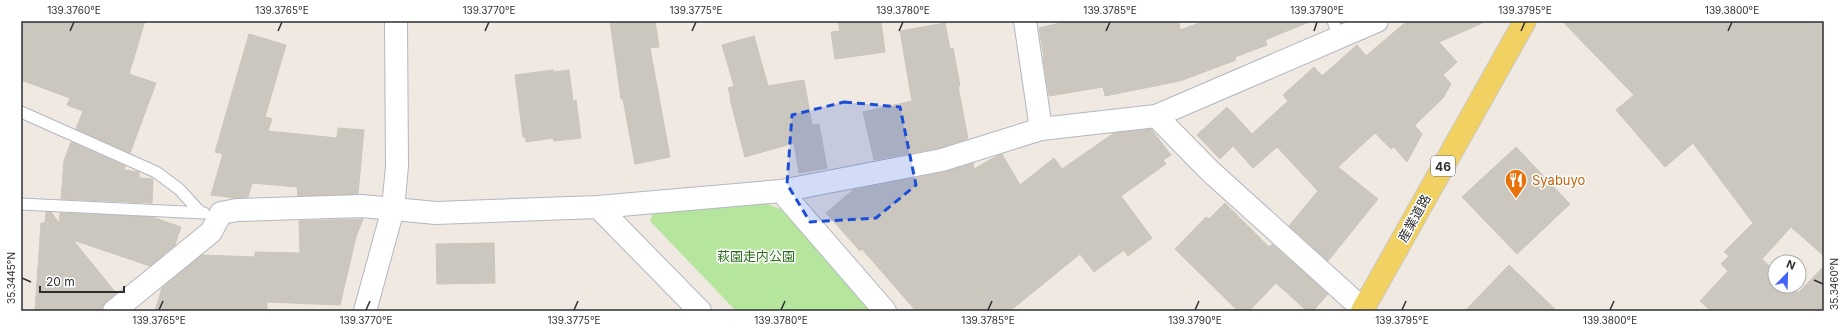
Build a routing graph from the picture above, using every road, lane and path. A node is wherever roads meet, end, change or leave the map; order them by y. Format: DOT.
graph roads {
  1 [pos="396,21"];
  2 [pos="1025,21"];
  3 [pos="1377,21"];
  4 [pos="1525,21"];
  5 [pos="1336,29"];
  6 [pos="21,112"];
  7 [pos="1156,116"];
  8 [pos="1041,129"];
  9 [pos="781,191"];
  10 [pos="21,204"];
  11 [pos="598,207"];
  12 [pos="393,209"];
  13 [pos="211,213"];
  14 [pos="1364,310"];
  15 [pos="114,311"];
  16 [pos="365,311"];
  17 [pos="700,311"];
  18 [pos="885,311"];
  1 -- 12 [label="street"];
  2 -- 8 [label="street"];
  3 -- 5 [label="street"];
  4 -- 14 [label="main road, 産業道路 / 46"];
  5 -- 7 [label="street"];
  6 -- 13 [label="lane"];
  7 -- 8 [label="street"];
  7 -- 14 [label="street"];
  8 -- 9 [label="street"];
  9 -- 11 [label="street"];
  9 -- 18 [label="street"];
  10 -- 13 [label="lane"];
  11 -- 12 [label="street"];
  11 -- 17 [label="street"];
  12 -- 13 [label="street"];
  12 -- 16 [label="street"];
  13 -- 15 [label="street"];
}
